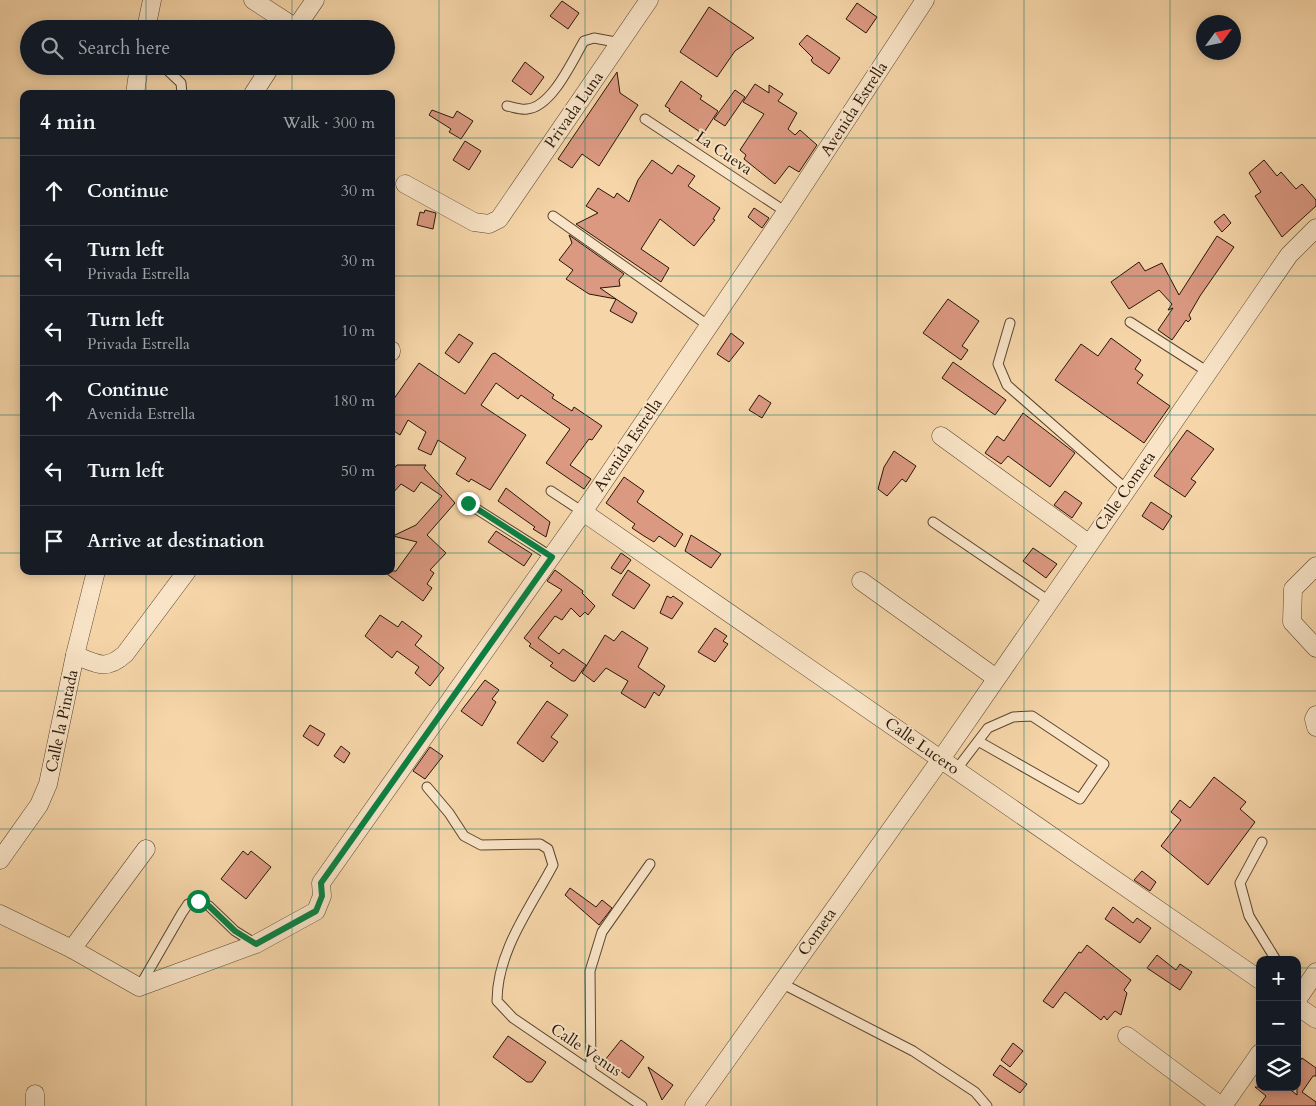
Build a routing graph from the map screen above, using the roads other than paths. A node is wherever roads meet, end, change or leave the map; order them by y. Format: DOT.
graph roads {
  1 [pos="152,0"];
  2 [pos="253,0"];
  3 [pos="315,0"];
  4 [pos="649,0"];
  5 [pos="925,0"];
  6 [pos="148,20"];
  7 [pos="284,20"];
  8 [pos="301,20"];
  9 [pos="620,43"];
  10 [pos="138,75"];
  11 [pos="173,75"];
  12 [pos="266,75"];
  13 [pos="136,90"];
  14 [pos="182,90"];
  15 [pos="256,90"];
  16 [pos="507,106"];
  17 [pos="645,119"];
  18 [pos="404,184"];
  19 [pos="786,212"];
  20 [pos="553,216"];
  21 [pos="1316,228"];
  22 [pos="1130,322"];
  23 [pos="1010,323"];
  24 [pos="709,326"];
  25 [pos="1208,372"];
  26 [pos="941,436"];
  27 [pos="1126,489"];
  28 [pos="551,491"];
  29 [pos="468,503"];
  30 [pos="583,512"];
  31 [pos="933,522"];
  32 [pos="1088,543"];
  33 [pos="552,557"];
  34 [pos="1316,566"];
  35 [pos="95,575"];
  36 [pos="184,575"];
  37 [pos="861,581"];
  38 [pos="1049,601"];
  39 [pos="1316,648"];
  40 [pos="75,656"];
  41 [pos="996,678"];
  42 [pos="1316,715"];
  43 [pos="1316,727"];
  44 [pos="978,741"];
  45 [pos="941,759"];
  46 [pos="956,770"];
  47 [pos="427,788"];
  48 [pos="1262,842"];
  49 [pos="146,849"];
  50 [pos="0,860"];
  51 [pos="650,864"];
  52 [pos="0,914"];
  53 [pos="256,944"];
  54 [pos="72,949"];
  55 [pos="1274,956"];
  56 [pos="1256,977"];
  57 [pos="781,983"];
  58 [pos="140,987"];
  59 [pos="1301,1009"];
  60 [pos="1316,1019"];
  61 [pos="1127,1036"];
  62 [pos="1256,1059"];
  63 [pos="591,1071"];
  64 [pos="642,1106"];
  65 [pos="694,1106"];
  66 [pos="987,1106"];
  67 [pos="1222,1106"];
  1 -- 6 [label="street"];
  2 -- 7 [label="street"];
  3 -- 8 [label="street"];
  4 -- 9 [label="street, Privada Luna"];
  5 -- 19 [label="street, Avenida Estrella"];
  9 -- 16 [label="lane"];
  9 -- 18 [label="street, Privada Luna"];
  10 -- 13 [label="street"];
  11 -- 14 [label="lane"];
  12 -- 15 [label="street"];
  17 -- 19 [label="lane, La Cueva"];
  19 -- 24 [label="street, Avenida Estrella"];
  20 -- 24 [label="lane"];
  21 -- 25 [label="street, Calle Cometa"];
  22 -- 25 [label="lane"];
  23 -- 27 [label="lane"];
  24 -- 30 [label="street, Avenida Estrella"];
  25 -- 27 [label="street, Calle Cometa"];
  26 -- 32 [label="street"];
  27 -- 32 [label="street, Calle Cometa"];
  28 -- 30 [label="lane"];
  29 -- 33 [label="lane"];
  30 -- 33 [label="street, Avenida Estrella"];
  30 -- 45 [label="street, Calle Lucero"];
  31 -- 38 [label="lane"];
  32 -- 38 [label="street, Calle Cometa"];
  33 -- 53 [label="street, Avenida Estrella"];
  34 -- 39 [label="street"];
  35 -- 40 [label="street, Calle la Pintada"];
  36 -- 40 [label="street"];
  37 -- 41 [label="street"];
  38 -- 41 [label="street, Calle Cometa"];
  40 -- 50 [label="street, Calle la Pintada"];
  41 -- 45 [label="street, Calle Cometa"];
  42 -- 43 [label="street"];
  44 -- 44 [label="lane"];
  44 -- 46 [label="lane"];
  45 -- 46 [label="street, Calle Lucero"];
  45 -- 57 [label="street, Cometa"];
  46 -- 56 [label="street, Calle Lucero"];
  47 -- 63 [label="lane, Calle Venus"];
  48 -- 55 [label="lane"];
  49 -- 54 [label="street"];
  51 -- 63 [label="lane"];
  52 -- 54 [label="street"];
  53 -- 58 [label="street"];
  53 -- 58 [label="lane"];
  54 -- 58 [label="street"];
  57 -- 65 [label="street, Cometa"];
  57 -- 66 [label="lane"];
  59 -- 60 [label="street"];
  61 -- 67 [label="street"];
  62 -- 67 [label="street"];
  63 -- 64 [label="lane, Calle Venus"];
}
